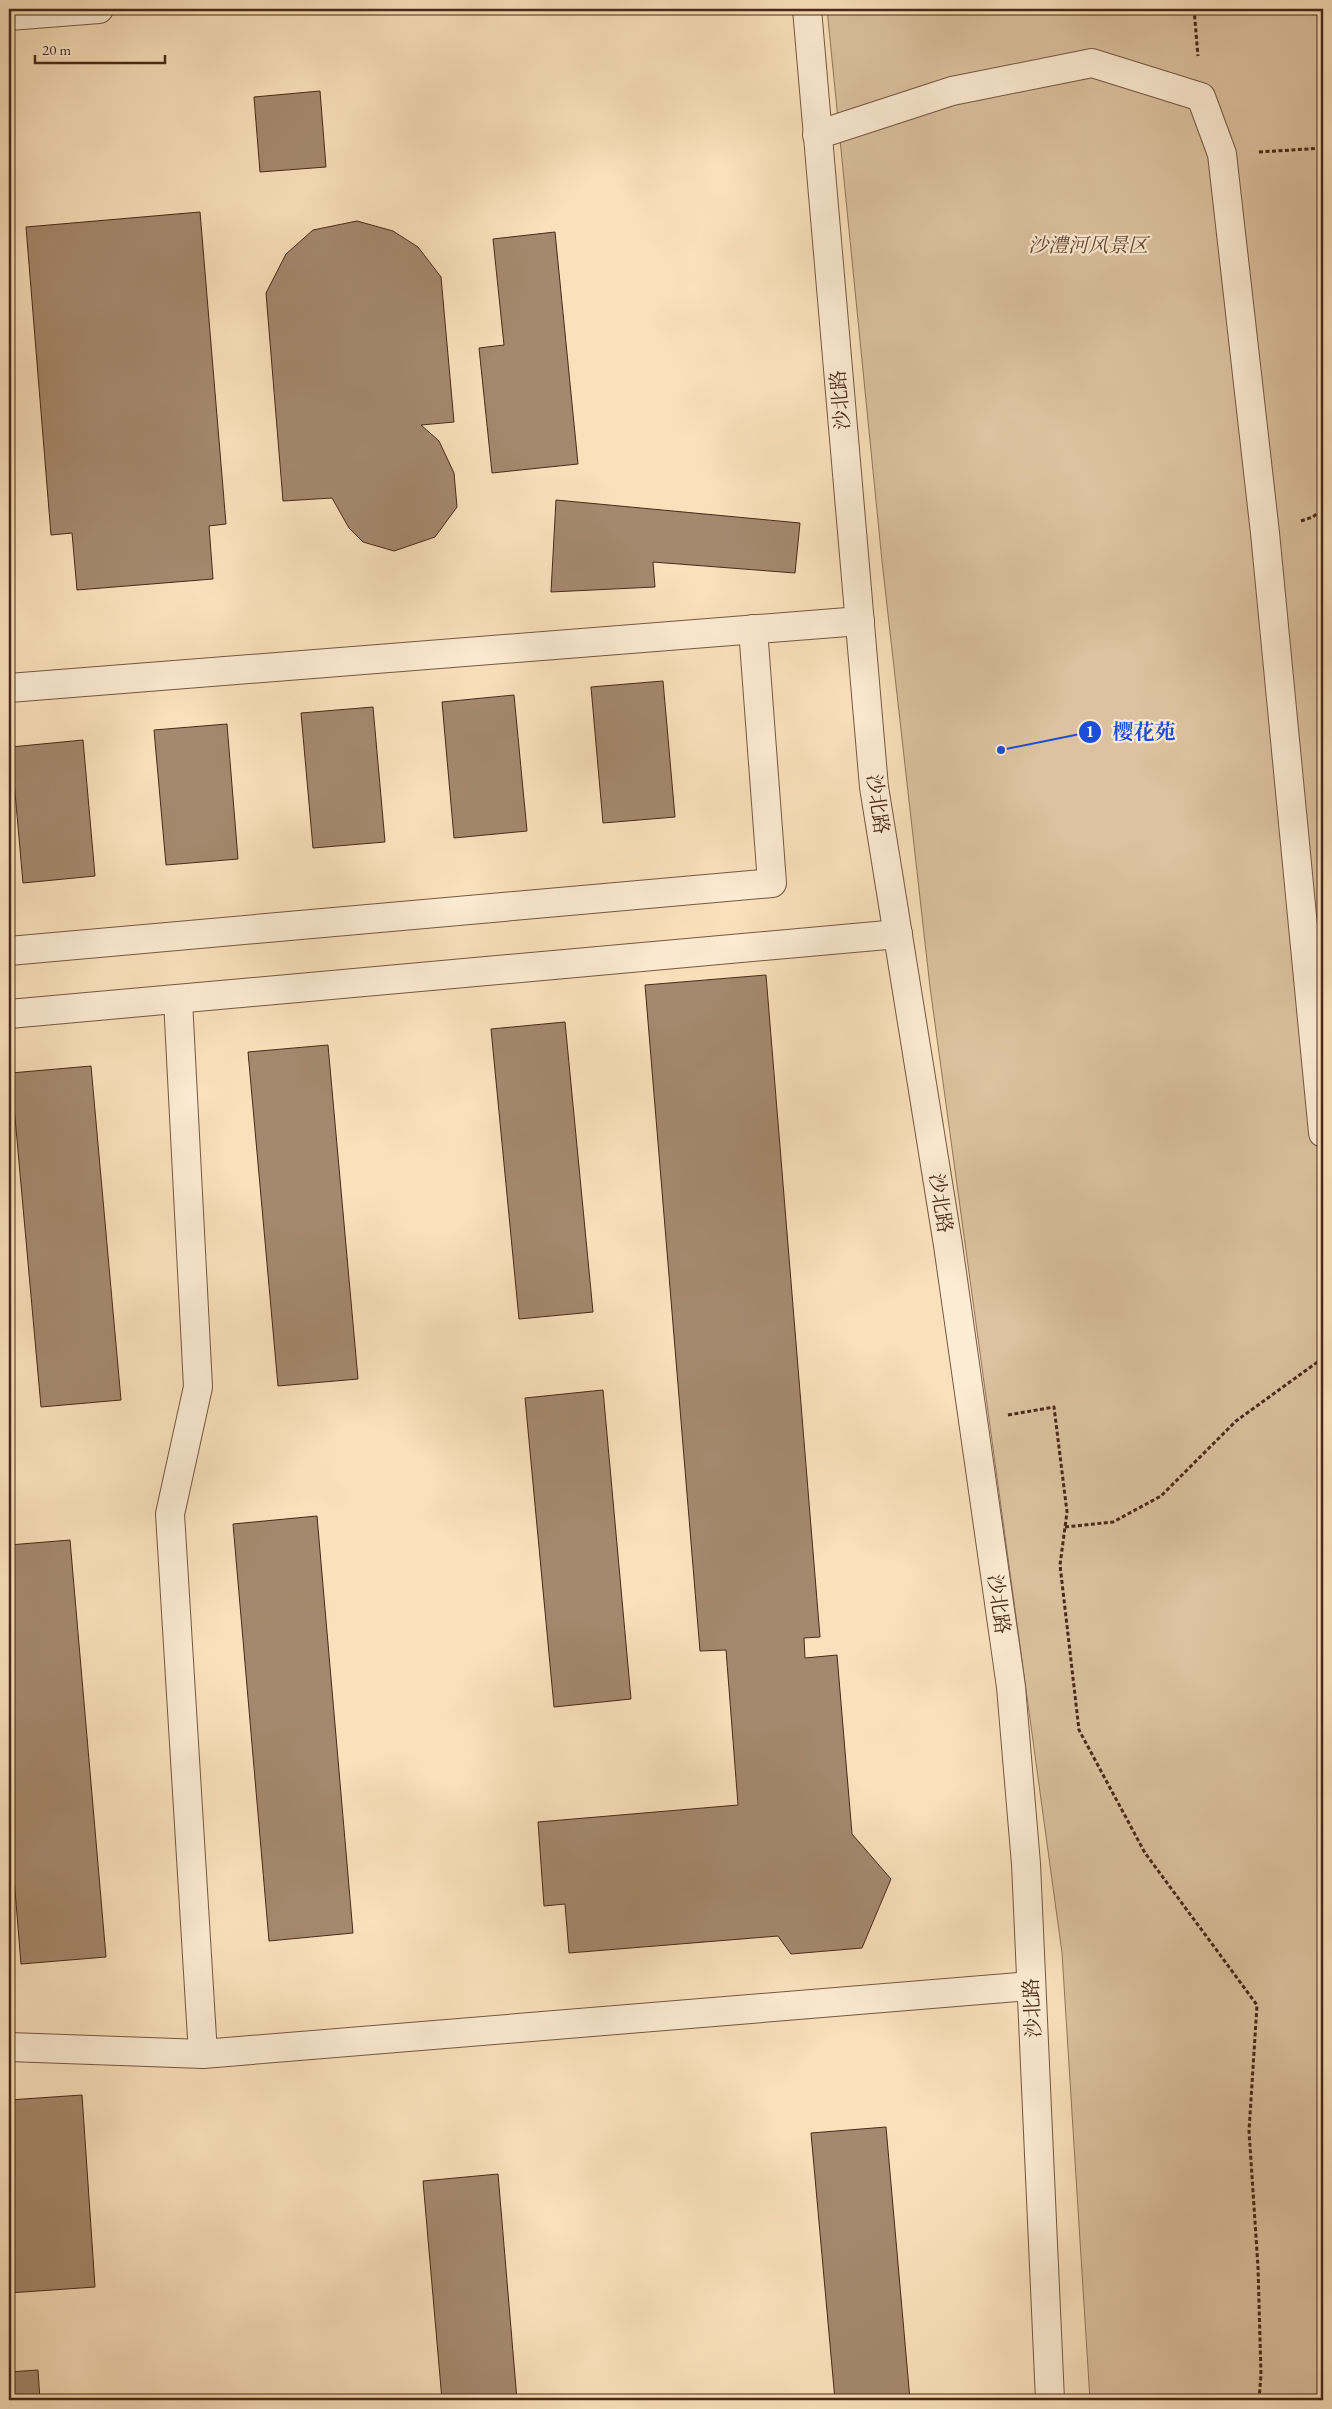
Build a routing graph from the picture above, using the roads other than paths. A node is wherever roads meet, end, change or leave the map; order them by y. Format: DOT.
graph roads {
  1 [pos="100,9"];
  2 [pos="806,9"];
  3 [pos="9,16"];
  4 [pos="817,135"];
  5 [pos="860,621"];
  6 [pos="753,629"];
  7 [pos="9,688"];
  8 [pos="898,934"];
  9 [pos="9,951"];
  10 [pos="178,1000"];
  11 [pos="9,1014"];
  12 [pos="1323,1133"];
  13 [pos="1030,1986"];
  14 [pos="9,2047"];
  15 [pos="203,2054"];
  16 [pos="1050,2400"];
  1 -- 3 [label="street"];
  2 -- 4 [label="street, 沙北路"];
  4 -- 5 [label="street, 沙北路"];
  4 -- 12 [label="street"];
  5 -- 6 [label="street"];
  5 -- 8 [label="street, 沙北路"];
  6 -- 7 [label="street"];
  6 -- 9 [label="street"];
  8 -- 10 [label="street"];
  8 -- 13 [label="street, 沙北路"];
  10 -- 11 [label="street"];
  10 -- 15 [label="street"];
  13 -- 15 [label="street"];
  13 -- 16 [label="street, 沙北路"];
  14 -- 15 [label="street"];
}
